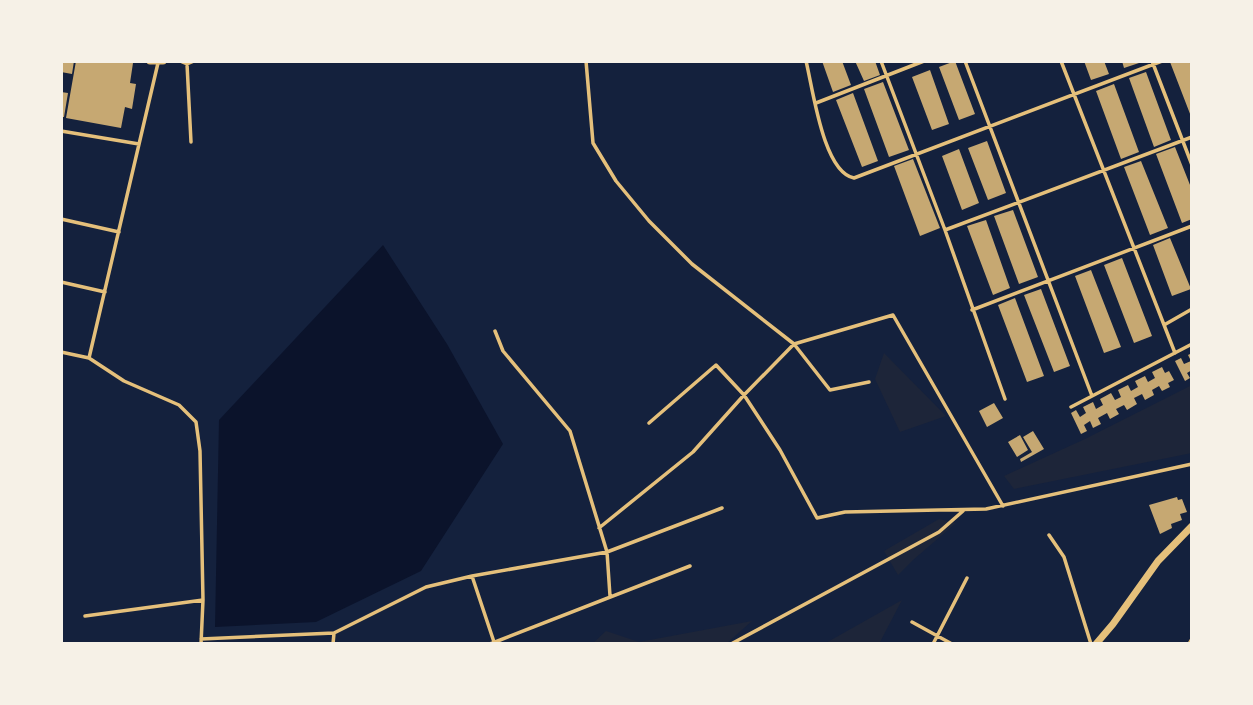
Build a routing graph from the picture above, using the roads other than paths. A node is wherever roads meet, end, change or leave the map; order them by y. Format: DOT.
graph roads {
  1 [pos="180,61"];
  2 [pos="194,61"];
  3 [pos="586,61"];
  4 [pos="806,61"];
  5 [pos="881,61"];
  6 [pos="924,61"];
  7 [pos="965,61"];
  8 [pos="1061,61"];
  9 [pos="1162,61"];
  10 [pos="157,62"];
  11 [pos="1153,63"];
  12 [pos="187,64"];
  13 [pos="886,75"];
  14 [pos="1073,95"];
  15 [pos="816,103"];
  16 [pos="990,126"];
  17 [pos="61,131"];
  18 [pos="1192,137"];
  19 [pos="1182,140"];
  20 [pos="191,142"];
  21 [pos="139,144"];
  22 [pos="916,155"];
  23 [pos="1192,165"];
  24 [pos="1103,170"];
  25 [pos="1018,201"];
  26 [pos="61,219"];
  27 [pos="1192,226"];
  28 [pos="945,230"];
  29 [pos="119,232"];
  30 [pos="1135,248"];
  31 [pos="1049,281"];
  32 [pos="61,282"];
  33 [pos="105,292"];
  34 [pos="1192,309"];
  35 [pos="972,310"];
  36 [pos="1164,326"];
  37 [pos="495,331"];
  38 [pos="794,344"];
  39 [pos="1192,344"];
  40 [pos="61,352"];
  41 [pos="1175,353"];
  42 [pos="89,358"];
  43 [pos="869,382"];
  44 [pos="744,395"];
  45 [pos="1092,396"];
  46 [pos="1005,399"];
  47 [pos="1072,407"];
  48 [pos="649,423"];
  49 [pos="1192,464"];
  50 [pos="1003,506"];
  51 [pos="722,508"];
  52 [pos="964,510"];
  53 [pos="1192,526"];
  54 [pos="599,528"];
  55 [pos="1049,535"];
  56 [pos="607,552"];
  57 [pos="690,566"];
  58 [pos="472,576"];
  59 [pos="967,578"];
  60 [pos="610,596"];
  61 [pos="203,600"];
  62 [pos="85,616"];
  63 [pos="912,622"];
  64 [pos="334,633"];
  65 [pos="937,635"];
  66 [pos="201,642"];
  67 [pos="492,643"];
  68 [pos="333,644"];
  69 [pos="732,644"];
  70 [pos="933,644"];
  71 [pos="952,644"];
  72 [pos="1093,644"];
  1 -- 12 [label="lane"];
  2 -- 12 [label="lane"];
  3 -- 38 [label="lane"];
  4 -- 15 [label="lane"];
  5 -- 13 [label="lane"];
  6 -- 13 [label="lane"];
  7 -- 16 [label="lane"];
  8 -- 14 [label="lane"];
  9 -- 11 [label="lane"];
  10 -- 21 [label="lane"];
  11 -- 14 [label="lane"];
  11 -- 19 [label="lane"];
  12 -- 20 [label="lane"];
  13 -- 15 [label="lane"];
  13 -- 22 [label="lane"];
  14 -- 16 [label="lane"];
  14 -- 24 [label="lane"];
  15 -- 22 [label="lane"];
  16 -- 22 [label="lane"];
  16 -- 25 [label="lane"];
  17 -- 21 [label="lane"];
  18 -- 19 [label="lane"];
  19 -- 23 [label="lane"];
  19 -- 24 [label="lane"];
  21 -- 29 [label="lane"];
  22 -- 28 [label="lane"];
  24 -- 25 [label="lane"];
  24 -- 30 [label="lane"];
  25 -- 28 [label="lane"];
  25 -- 31 [label="lane"];
  26 -- 29 [label="lane"];
  27 -- 30 [label="lane"];
  28 -- 35 [label="lane"];
  29 -- 33 [label="lane"];
  30 -- 31 [label="lane"];
  30 -- 36 [label="lane"];
  31 -- 35 [label="lane"];
  31 -- 45 [label="lane"];
  32 -- 33 [label="lane"];
  33 -- 42 [label="lane"];
  34 -- 36 [label="lane"];
  35 -- 46 [label="lane"];
  36 -- 41 [label="lane"];
  37 -- 54 [label="lane"];
  38 -- 43 [label="lane"];
  38 -- 44 [label="lane"];
  38 -- 50 [label="lane"];
  39 -- 41 [label="lane"];
  40 -- 42 [label="lane"];
  41 -- 45 [label="lane"];
  42 -- 61 [label="lane"];
  44 -- 48 [label="lane"];
  44 -- 52 [label="lane"];
  44 -- 54 [label="lane"];
  45 -- 47 [label="lane"];
  49 -- 50 [label="lane"];
  50 -- 52 [label="lane"];
  51 -- 56 [label="lane"];
  52 -- 69 [label="lane"];
  53 -- 72 [label="street"];
  54 -- 56 [label="lane"];
  55 -- 72 [label="lane"];
  56 -- 58 [label="lane"];
  56 -- 60 [label="lane"];
  57 -- 60 [label="lane"];
  58 -- 64 [label="lane"];
  58 -- 67 [label="lane"];
  59 -- 65 [label="lane"];
  60 -- 67 [label="lane"];
  61 -- 62 [label="lane"];
  61 -- 66 [label="lane"];
  63 -- 65 [label="lane"];
  64 -- 66 [label="lane"];
  64 -- 68 [label="lane"];
  65 -- 70 [label="lane"];
  65 -- 71 [label="lane"];
}
